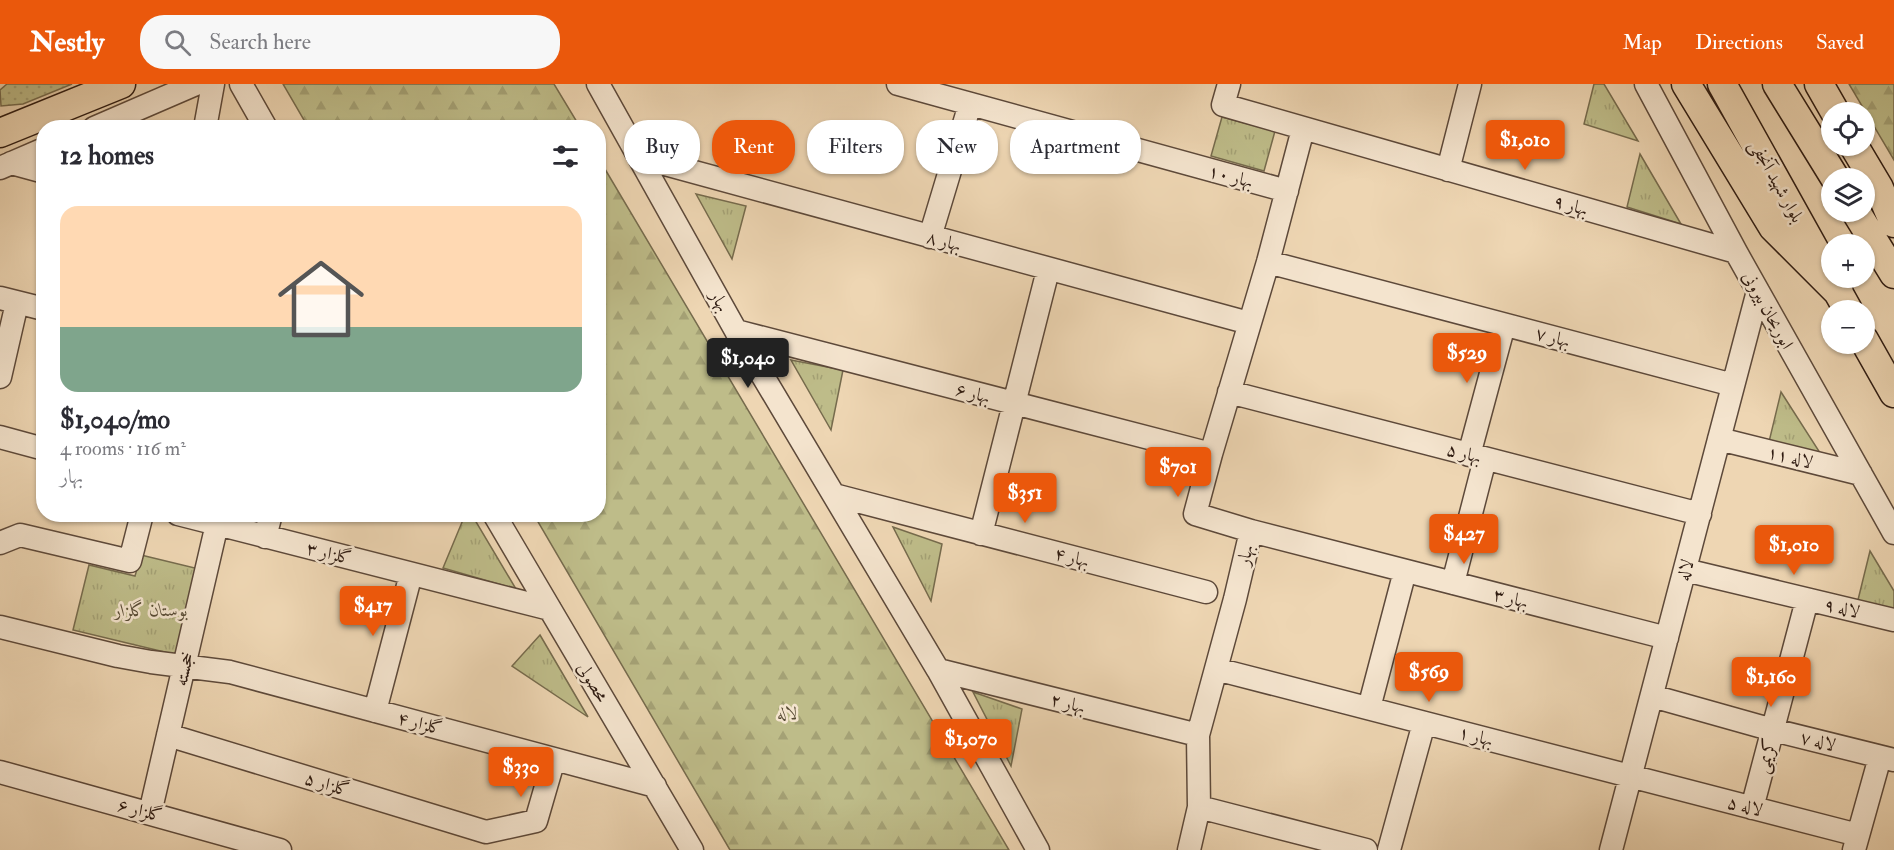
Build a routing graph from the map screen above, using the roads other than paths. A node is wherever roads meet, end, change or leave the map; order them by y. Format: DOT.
graph roads {
  1 [pos="121,84"];
  2 [pos="196,84"];
  3 [pos="213,84"];
  4 [pos="241,84"];
  5 [pos="598,84"];
  6 [pos="898,84"];
  7 [pos="1470,84"];
  8 [pos="1646,84"];
  9 [pos="1686,84"];
  10 [pos="1722,84"];
  11 [pos="1777,84"];
  12 [pos="1819,84"];
  13 [pos="1227,91"];
  14 [pos="1829,102"];
  15 [pos="970,104"];
  16 [pos="113,120"];
  17 [pos="206,120"];
  18 [pos="261,120"];
  19 [pos="1303,129"];
  20 [pos="624,130"];
  21 [pos="2,132"];
  22 [pos="36,152"];
  23 [pos="1860,156"];
  24 [pos="5,165"];
  25 [pos="1829,168"];
  26 [pos="1448,170"];
  27 [pos="36,171"];
  28 [pos="648,174"];
  29 [pos="700,174"];
  30 [pos="1287,191"];
  31 [pos="1862,222"];
  32 [pos="1894,223"];
  33 [pos="930,237"];
  34 [pos="1736,252"];
  35 [pos="1268,262"];
  36 [pos="1048,270"];
  37 [pos="1894,274"];
  38 [pos="1758,291"];
  39 [pos="9,300"];
  40 [pos="1842,300"];
  41 [pos="1843,300"];
  42 [pos="36,307"];
  43 [pos="1249,323"];
  44 [pos="1504,325"];
  45 [pos="736,331"];
  46 [pos="1872,354"];
  47 [pos="0,377"];
  48 [pos="1733,385"];
  49 [pos="1229,392"];
  50 [pos="1894,393"];
  51 [pos="1014,404"];
  52 [pos="0,437"];
  53 [pos="1719,439"];
  54 [pos="36,447"];
  55 [pos="1211,454"];
  56 [pos="1477,457"];
  57 [pos="1861,474"];
  58 [pos="834,495"];
  59 [pos="1700,514"];
  60 [pos="140,522"];
  61 [pos="209,522"];
  62 [pos="269,522"];
  63 [pos="499,522"];
  64 [pos="217,524"];
  65 [pos="1251,531"];
  66 [pos="1894,533"];
  67 [pos="981,534"];
  68 [pos="265,537"];
  69 [pos="0,543"];
  70 [pos="1685,570"];
  71 [pos="1405,571"];
  72 [pos="411,574"];
  73 [pos="1453,583"];
  74 [pos="1206,592"];
  75 [pos="1807,600"];
  76 [pos="550,609"];
  77 [pos="1894,620"];
  78 [pos="0,627"];
  79 [pos="1667,638"];
  80 [pos="184,666"];
  81 [pos="1216,669"];
  82 [pos="939,670"];
  83 [pos="1652,696"];
  84 [pos="1369,708"];
  85 [pos="375,711"];
  86 [pos="1424,723"];
  87 [pos="1773,730"];
  88 [pos="168,735"];
  89 [pos="1198,735"];
  90 [pos="1887,758"];
  91 [pos="554,759"];
  92 [pos="0,772"];
  93 [pos="1631,777"];
  94 [pos="655,786"];
  95 [pos="1199,807"];
  96 [pos="1752,808"];
  97 [pos="150,813"];
  98 [pos="484,841"];
  99 [pos="1856,842"];
  100 [pos="253,846"];
  101 [pos="280,850"];
  102 [pos="692,850"];
  103 [pos="1038,850"];
  104 [pos="1188,850"];
  105 [pos="1366,850"];
  106 [pos="1389,850"];
  107 [pos="1611,850"];
  1 -- 21 [label="main road"];
  2 -- 16 [label="street"];
  3 -- 17 [label="street"];
  4 -- 18 [label="street"];
  5 -- 20 [label="street, بهار"];
  6 -- 15 [label="street, بهار ۱۰"];
  7 -- 26 [label="street"];
  8 -- 34 [label="street, ابوریحان بیرونی"];
  9 -- 40 [label="main road"];
  10 -- 41 [label="main road, بلوار شهید آنجفی"];
  11 -- 25 [label="main road"];
  12 -- 14 [label="main road"];
  13 -- 19 [label="street, بهار ۹"];
  15 -- 30 [label="street, بهار ۱۰"];
  15 -- 33 [label="street"];
  19 -- 26 [label="street, بهار ۹"];
  19 -- 30 [label="street, بهار"];
  22 -- 24 [label="street"];
  23 -- 32 [label="main road"];
  24 -- 27 [label="street"];
  26 -- 34 [label="street, بهار ۹"];
  28 -- 45 [label="street, بهار"];
  29 -- 33 [label="street, بهار ۸"];
  30 -- 35 [label="street, بهار"];
  31 -- 37 [label="main road"];
  33 -- 36 [label="street, بهار ۸"];
  34 -- 38 [label="street, ابوریحان بیرونی"];
  35 -- 43 [label="street, بهار"];
  35 -- 44 [label="street, بهار ۷"];
  36 -- 43 [label="street, بهار ۸"];
  36 -- 51 [label="street"];
  38 -- 48 [label="street, لاله"];
  38 -- 57 [label="street, ابوریحان بیرونی"];
  39 -- 42 [label="street"];
  39 -- 47 [label="street"];
  43 -- 49 [label="street, بهار"];
  44 -- 48 [label="street, بهار ۷"];
  44 -- 56 [label="street"];
  45 -- 51 [label="street, بهار ۶"];
  45 -- 58 [label="street, بهار"];
  46 -- 50 [label="main road"];
  48 -- 53 [label="street, لاله"];
  49 -- 55 [label="street, بهار"];
  49 -- 56 [label="street, بهار ۵"];
  51 -- 55 [label="street, بهار ۶"];
  51 -- 67 [label="street"];
  52 -- 54 [label="street"];
  53 -- 57 [label="street, لاله ۱۱"];
  53 -- 59 [label="street, لاله"];
  55 -- 65 [label="street, بهار"];
  56 -- 59 [label="street, بهار ۵"];
  56 -- 73 [label="street"];
  57 -- 66 [label="street, ابوریحان بیرونی"];
  58 -- 67 [label="street, بهار ۴"];
  58 -- 82 [label="street, بهار"];
  59 -- 70 [label="street, لاله"];
  60 -- 69 [label="street"];
  61 -- 64 [label="street, گلزار ۳"];
  62 -- 68 [label="street"];
  63 -- 76 [label="street, محصولی"];
  64 -- 68 [label="street, گلزار ۳"];
  64 -- 80 [label="street, خجسته"];
  65 -- 71 [label="street, بهار ۳"];
  65 -- 81 [label="street, بهار"];
  67 -- 74 [label="street, بهار ۴"];
  68 -- 72 [label="street, گلزار ۳"];
  70 -- 75 [label="street, لاله ۹"];
  70 -- 79 [label="street, لاله"];
  71 -- 73 [label="street, بهار ۳"];
  71 -- 84 [label="street"];
  72 -- 76 [label="street, گلزار ۳"];
  72 -- 85 [label="street"];
  73 -- 79 [label="street, بهار ۳"];
  75 -- 77 [label="street, لاله ۹"];
  75 -- 87 [label="street, کریمی"];
  76 -- 94 [label="street, محصولی"];
  78 -- 80 [label="street"];
  79 -- 83 [label="street, لاله"];
  80 -- 85 [label="street, گلزار ۴"];
  80 -- 88 [label="street, خجسته"];
  81 -- 84 [label="street, بهار ۱"];
  81 -- 89 [label="street, بهار"];
  82 -- 89 [label="street, بهار ۲"];
  82 -- 103 [label="street, بهار"];
  83 -- 87 [label="street, لاله ۷"];
  83 -- 93 [label="street, لاله"];
  84 -- 86 [label="street, بهار ۱"];
  85 -- 91 [label="street, گلزار ۴"];
  86 -- 93 [label="street, بهار ۱"];
  86 -- 106 [label="street"];
  87 -- 90 [label="street, لاله ۷"];
  87 -- 96 [label="street, کریمی"];
  88 -- 97 [label="street, خجسته"];
  88 -- 98 [label="street, گلزار ۵"];
  89 -- 95 [label="street, بهار"];
  90 -- 99 [label="street"];
  91 -- 94 [label="street, گلزار ۴"];
  91 -- 98 [label="street"];
  92 -- 97 [label="street, گلزار ۶"];
  93 -- 96 [label="street, لاله ۵"];
  93 -- 107 [label="street, لاله"];
  94 -- 102 [label="street, محصولی"];
  95 -- 104 [label="street, بهار"];
  95 -- 105 [label="street"];
  96 -- 99 [label="street, لاله ۵"];
  97 -- 100 [label="street, گلزار ۶"];
  100 -- 101 [label="street, گلزار ۶"];
}
